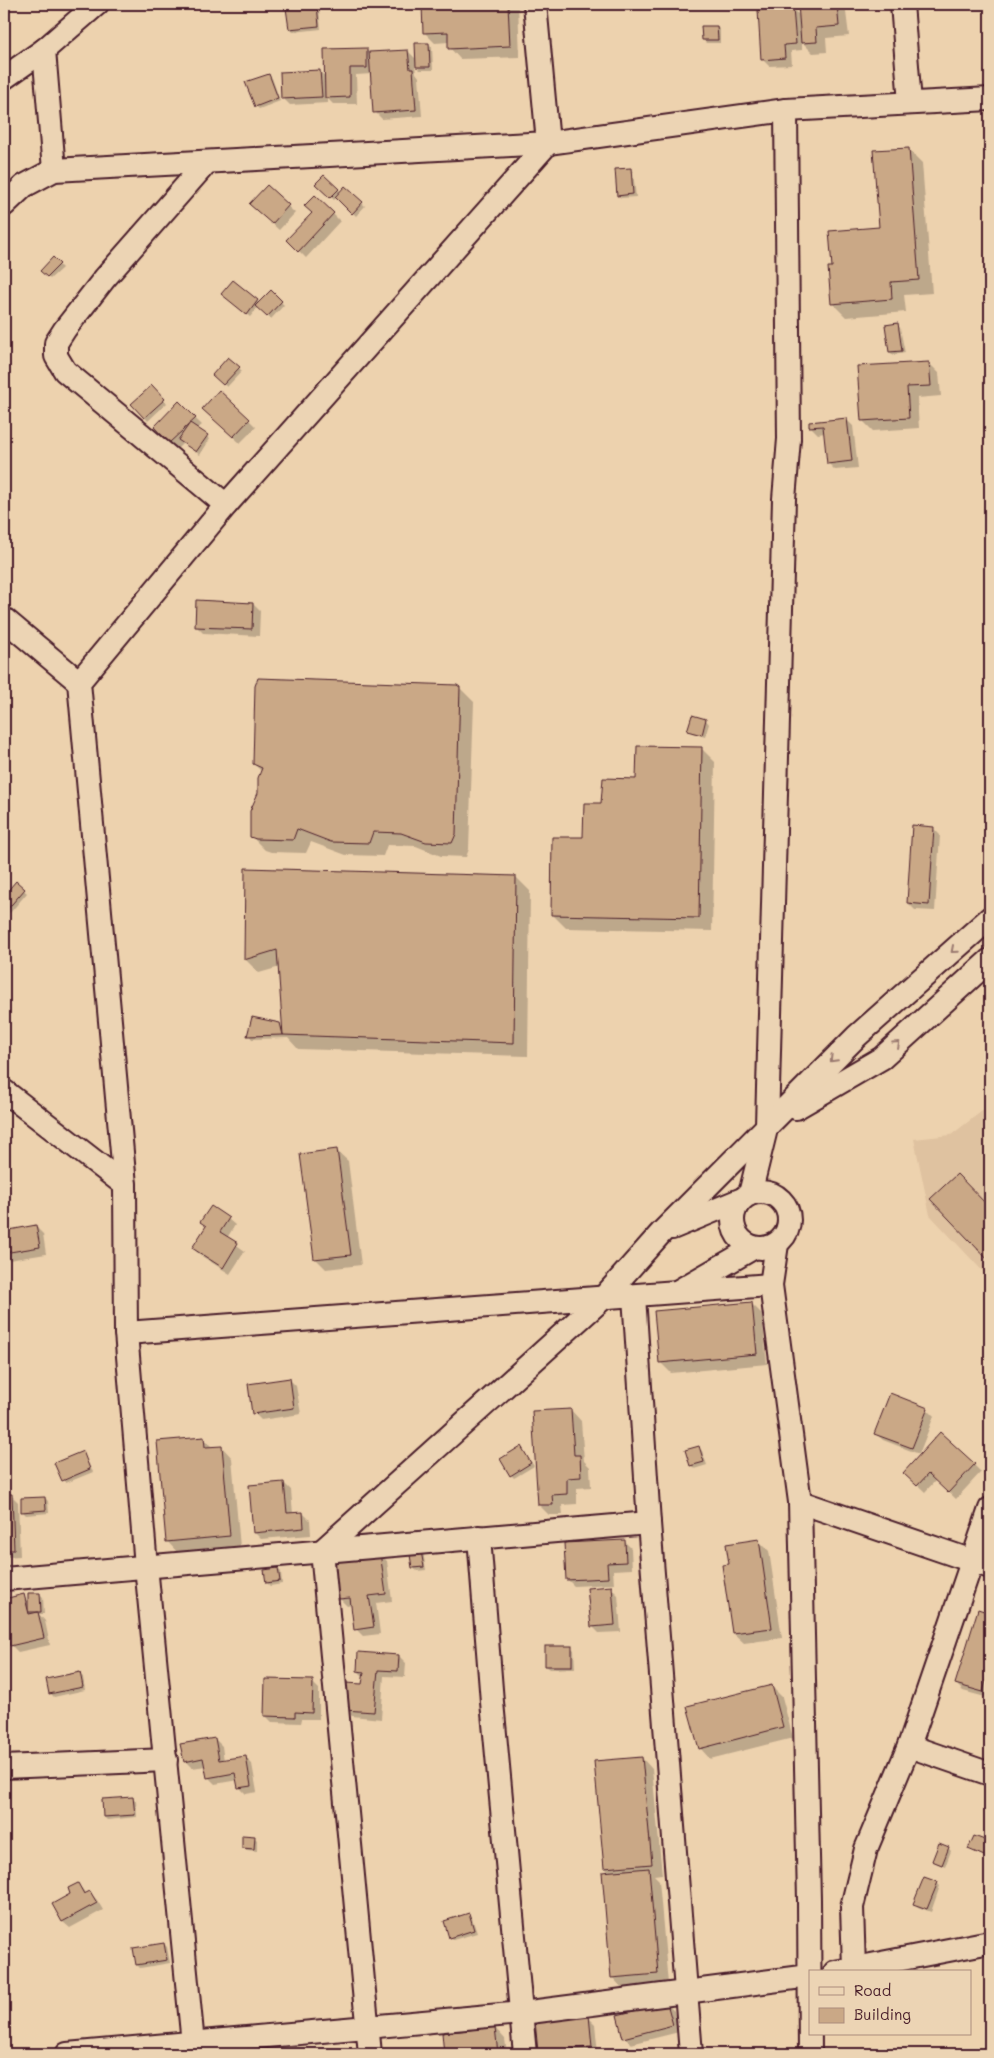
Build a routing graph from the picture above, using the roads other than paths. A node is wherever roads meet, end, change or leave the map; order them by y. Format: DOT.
graph roads {
  1 [pos="97,4"];
  2 [pos="535,4"];
  3 [pos="902,4"];
  4 [pos="44,50"];
  5 [pos="4,78"];
  6 [pos="990,99"];
  7 [pos="910,103"];
  8 [pos="786,110"];
  9 [pos="548,143"];
  10 [pos="206,162"];
  11 [pos="54,170"];
  12 [pos="4,205"];
  13 [pos="226,504"];
  14 [pos="4,619"];
  15 [pos="79,682"];
  16 [pos="990,918"];
  17 [pos="990,960"];
  18 [pos="4,1091"];
  19 [pos="767,1126"];
  20 [pos="124,1185"];
  21 [pos="745,1197"];
  22 [pos="661,1233"];
  23 [pos="776,1244"];
  24 [pos="753,1248"];
  25 [pos="771,1285"];
  26 [pos="675,1292"];
  27 [pos="634,1296"];
  28 [pos="604,1298"];
  29 [pos="126,1333"];
  30 [pos="800,1502"];
  31 [pos="990,1510"];
  32 [pos="649,1523"];
  33 [pos="479,1538"];
  34 [pos="322,1551"];
  35 [pos="981,1564"];
  36 [pos="146,1566"];
  37 [pos="4,1579"];
  38 [pos="909,1746"];
  39 [pos="166,1760"];
  40 [pos="4,1767"];
  41 [pos="990,1774"];
  42 [pos="990,1942"];
  43 [pos="810,1970"];
  44 [pos="844,1970"];
  45 [pos="809,1977"];
  46 [pos="686,1993"];
  47 [pos="522,2013"];
  48 [pos="368,2028"];
  49 [pos="810,2036"];
  50 [pos="193,2049"];
  51 [pos="67,2054"];
  52 [pos="370,2054"];
  53 [pos="525,2054"];
  54 [pos="691,2054"];
  55 [pos="810,2054"];
  1 -- 4 [label="street"];
  2 -- 9 [label="street"];
  3 -- 7 [label="street"];
  4 -- 5 [label="street"];
  4 -- 11 [label="street"];
  6 -- 7 [label="street"];
  7 -- 8 [label="street"];
  8 -- 9 [label="street"];
  8 -- 19 [label="street"];
  9 -- 10 [label="street"];
  9 -- 13 [label="street"];
  10 -- 11 [label="street"];
  10 -- 13 [label="street"];
  11 -- 12 [label="street"];
  13 -- 15 [label="street"];
  14 -- 15 [label="street"];
  15 -- 20 [label="street"];
  16 -- 19 [label="street, one-way"];
  19 -- 17 [label="street, one-way"];
  18 -- 20 [label="street"];
  19 -- 21 [label="street"];
  19 -- 22 [label="street"];
  20 -- 29 [label="street"];
  21 -- 22 [label="street"];
  21 -- 23 [label="street"];
  21 -- 24 [label="street"];
  22 -- 28 [label="street"];
  23 -- 24 [label="street"];
  23 -- 25 [label="street"];
  24 -- 26 [label="street"];
  25 -- 26 [label="street"];
  25 -- 30 [label="street"];
  26 -- 27 [label="street"];
  27 -- 28 [label="street"];
  27 -- 32 [label="street"];
  28 -- 29 [label="street"];
  28 -- 34 [label="street"];
  29 -- 36 [label="street"];
  30 -- 35 [label="street"];
  30 -- 43 [label="street"];
  31 -- 35 [label="street"];
  32 -- 33 [label="street"];
  32 -- 46 [label="street"];
  33 -- 34 [label="street"];
  33 -- 47 [label="street"];
  34 -- 36 [label="street"];
  34 -- 48 [label="street"];
  35 -- 38 [label="street"];
  36 -- 37 [label="street"];
  36 -- 39 [label="street"];
  38 -- 41 [label="street"];
  38 -- 44 [label="street"];
  39 -- 40 [label="street"];
  39 -- 50 [label="street"];
  42 -- 44 [label="street"];
  45 -- 46 [label="street"];
  46 -- 47 [label="street"];
  46 -- 54 [label="street"];
  47 -- 48 [label="street"];
  47 -- 53 [label="street"];
  48 -- 50 [label="street"];
  48 -- 52 [label="street"];
  49 -- 55 [label="street"];
  50 -- 51 [label="street"];
}
